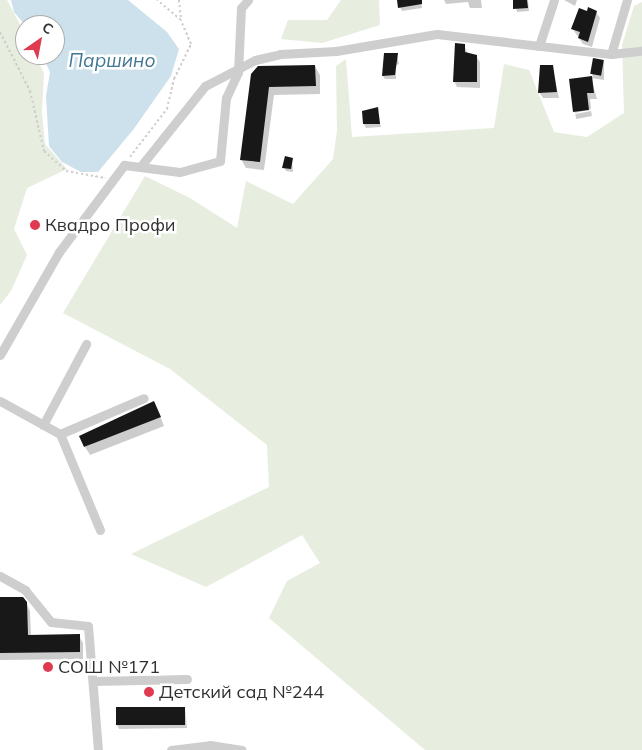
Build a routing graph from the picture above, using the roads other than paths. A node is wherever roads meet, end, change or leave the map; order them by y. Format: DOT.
graph roads {
  1 [pos="248,0"];
  2 [pos="554,0"];
  3 [pos="627,0"];
  4 [pos="539,46"];
  5 [pos="642,51"];
  6 [pos="611,54"];
  7 [pos="238,72"];
  8 [pos="140,167"];
  9 [pos="86,344"];
  10 [pos="0,355"];
  11 [pos="144,398"];
  12 [pos="0,401"];
  13 [pos="43,425"];
  14 [pos="60,434"];
  15 [pos="100,530"];
  16 [pos="0,576"];
  17 [pos="187,679"];
  18 [pos="94,681"];
  19 [pos="98,750"];
  20 [pos="171,750"];
  21 [pos="242,750"];
  1 -- 7 [label="street"];
  2 -- 4 [label="street"];
  3 -- 6 [label="street"];
  4 -- 6 [label="street"];
  4 -- 7 [label="street"];
  5 -- 6 [label="street"];
  7 -- 8 [label="street"];
  7 -- 8 [label="street"];
  8 -- 10 [label="street"];
  9 -- 13 [label="street"];
  11 -- 14 [label="street"];
  12 -- 13 [label="street"];
  13 -- 14 [label="street"];
  14 -- 15 [label="street"];
  16 -- 18 [label="street"];
  17 -- 18 [label="street"];
  18 -- 19 [label="street"];
  20 -- 21 [label="street"];
}
